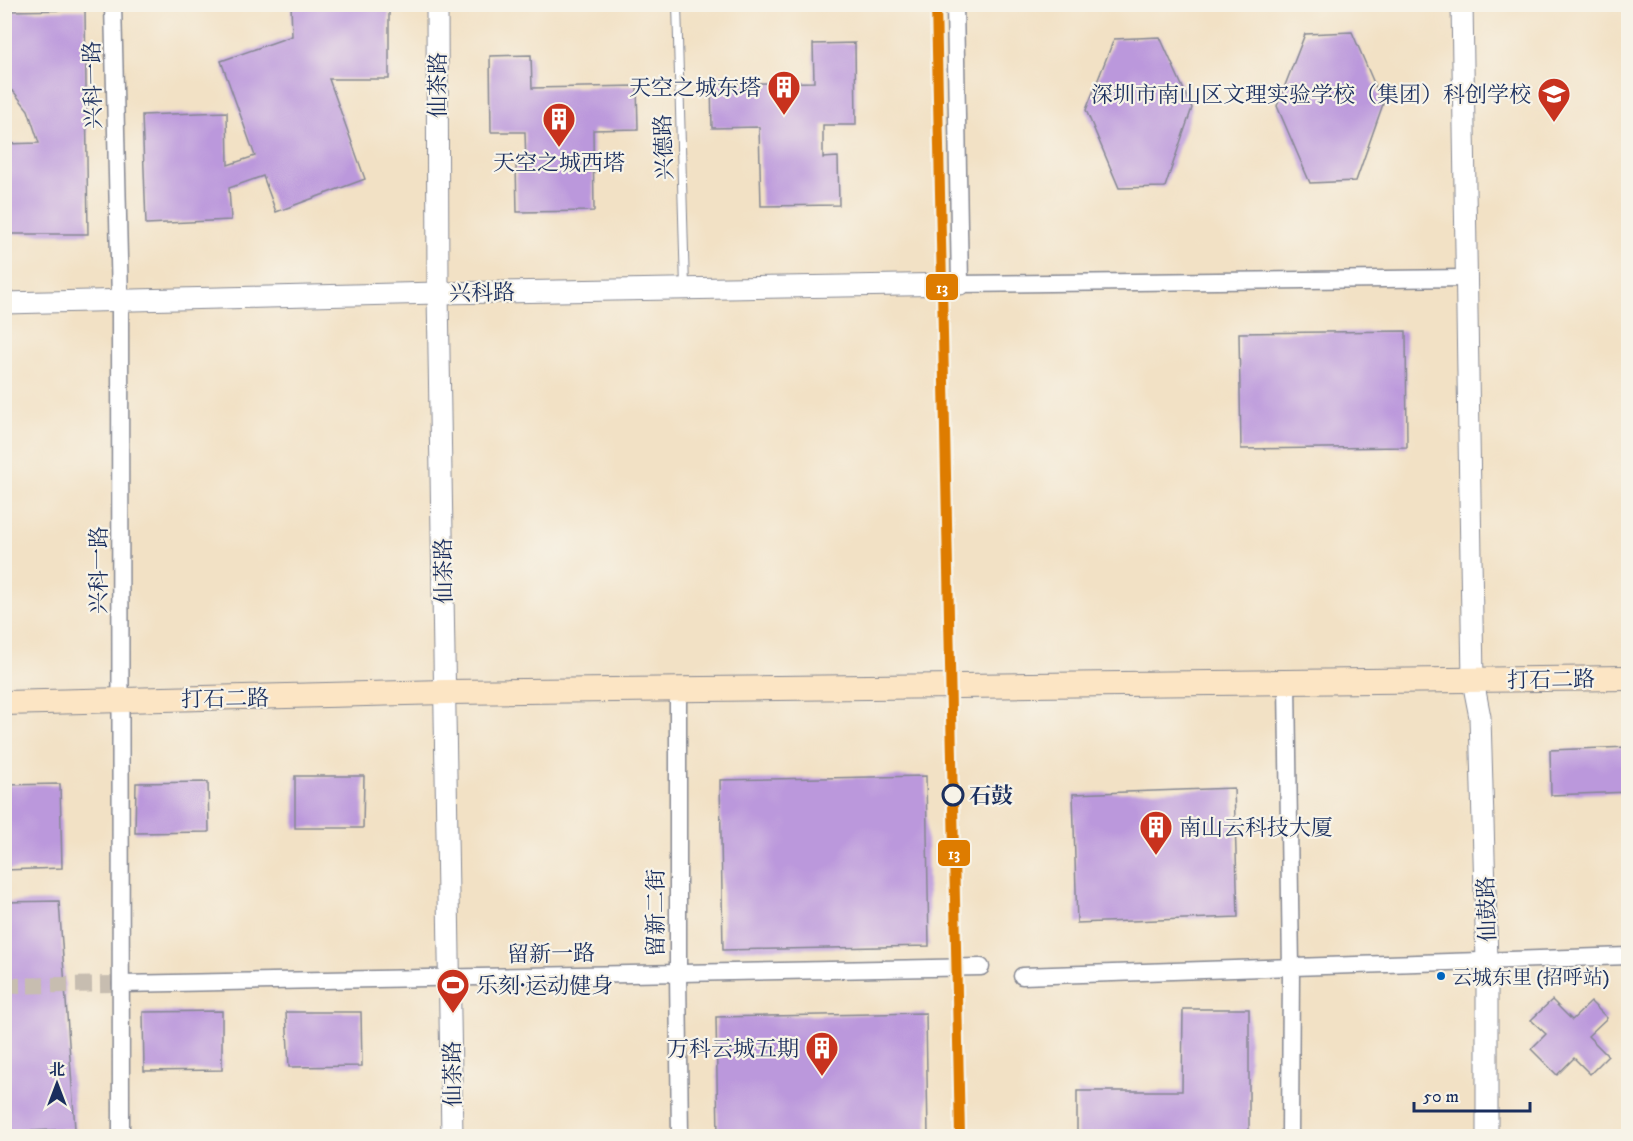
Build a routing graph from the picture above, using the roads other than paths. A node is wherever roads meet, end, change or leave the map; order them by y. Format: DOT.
graph roads {
  1 [pos="113,4"];
  2 [pos="437,4"];
  3 [pos="677,4"];
  4 [pos="955,4"];
  5 [pos="1462,4"];
  6 [pos="1466,278"];
  7 [pos="960,284"];
  8 [pos="685,288"];
  9 [pos="438,293"];
  10 [pos="120,301"];
  11 [pos="4,303"];
  12 [pos="1629,678"];
  13 [pos="1473,681"];
  14 [pos="1287,682"];
  15 [pos="678,690"];
  16 [pos="445,692"];
  17 [pos="121,700"];
  18 [pos="4,703"];
  19 [pos="1629,956"];
  20 [pos="1488,961"];
  21 [pos="981,967"];
  22 [pos="1291,969"];
  23 [pos="678,973"];
  24 [pos="1022,976"];
  25 [pos="451,978"];
  26 [pos="121,984"];
  27 [pos="122,1137"];
  28 [pos="452,1137"];
  29 [pos="680,1137"];
  30 [pos="1290,1137"];
  31 [pos="1487,1137"];
  1 -- 10 [label="street, 兴科一路"];
  2 -- 9 [label="street, 仙茶路"];
  3 -- 8 [label="lane, 兴德路"];
  4 -- 7 [label="street"];
  5 -- 6 [label="street, 仙鼓路"];
  6 -- 7 [label="street"];
  6 -- 13 [label="street, 仙鼓路"];
  7 -- 8 [label="street, 兴科路"];
  8 -- 9 [label="street, 兴科路"];
  9 -- 10 [label="street, 兴科路"];
  9 -- 16 [label="street, 仙茶路"];
  10 -- 11 [label="street, 兴科路"];
  10 -- 17 [label="street, 兴科一路"];
  12 -- 13 [label="main road, 打石二路"];
  13 -- 14 [label="main road, 打石二路"];
  13 -- 20 [label="street, 仙鼓路"];
  14 -- 15 [label="main road, 打石二路"];
  14 -- 22 [label="street"];
  15 -- 16 [label="main road, 打石二路"];
  15 -- 23 [label="street, 留新二街"];
  16 -- 17 [label="main road, 打石二路"];
  16 -- 25 [label="street, 仙茶路"];
  17 -- 18 [label="main road, 打石二路"];
  17 -- 26 [label="street, 兴科一路"];
  19 -- 20 [label="street"];
  20 -- 22 [label="street"];
  20 -- 31 [label="street, 仙鼓路"];
  21 -- 23 [label="street, 留新一路"];
  22 -- 24 [label="street"];
  22 -- 30 [label="street"];
  23 -- 25 [label="street, 留新一路"];
  23 -- 29 [label="street, 留新二街"];
  25 -- 26 [label="street, 留新一路"];
  25 -- 28 [label="street, 仙茶路"];
  26 -- 27 [label="street, 兴科一路"];
}
